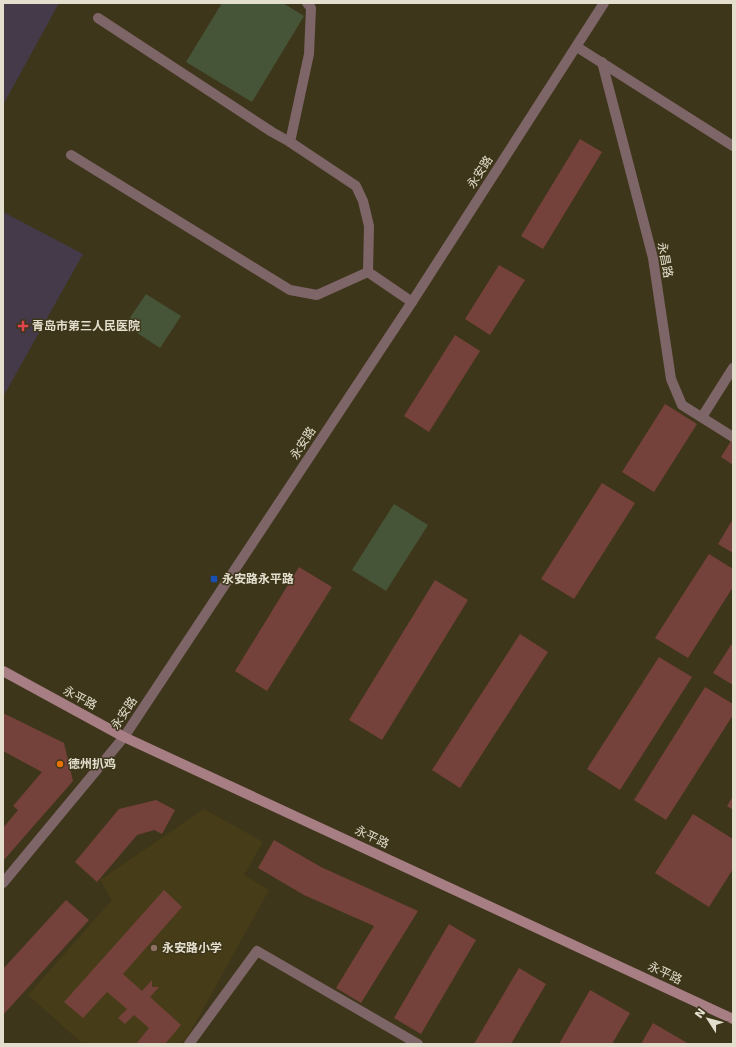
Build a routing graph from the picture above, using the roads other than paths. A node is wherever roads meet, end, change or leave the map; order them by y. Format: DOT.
graph roads {
  1 [pos="307,3"];
  2 [pos="604,3"];
  3 [pos="98,18"];
  4 [pos="577,47"];
  5 [pos="602,62"];
  6 [pos="290,142"];
  7 [pos="733,146"];
  8 [pos="71,155"];
  9 [pos="368,272"];
  10 [pos="412,302"];
  11 [pos="733,368"];
  12 [pos="702,417"];
  13 [pos="733,437"];
  14 [pos="3,671"];
  15 [pos="124,737"];
  16 [pos="3,883"];
  17 [pos="733,1019"];
  18 [pos="189,1044"];
  19 [pos="418,1044"];
  1 -- 6 [label="street"];
  2 -- 4 [label="street, 永安路"];
  3 -- 6 [label="street"];
  4 -- 5 [label="street"];
  4 -- 10 [label="street, 永安路"];
  5 -- 7 [label="street"];
  5 -- 12 [label="street, 永昌路"];
  6 -- 9 [label="street"];
  8 -- 9 [label="street"];
  9 -- 10 [label="street"];
  10 -- 15 [label="street, 永安路"];
  11 -- 12 [label="street"];
  12 -- 13 [label="street, 永昌路"];
  14 -- 15 [label="main road, 永平路"];
  15 -- 16 [label="street, 永安路"];
  15 -- 17 [label="main road, 永平路"];
  18 -- 19 [label="street"];
}
